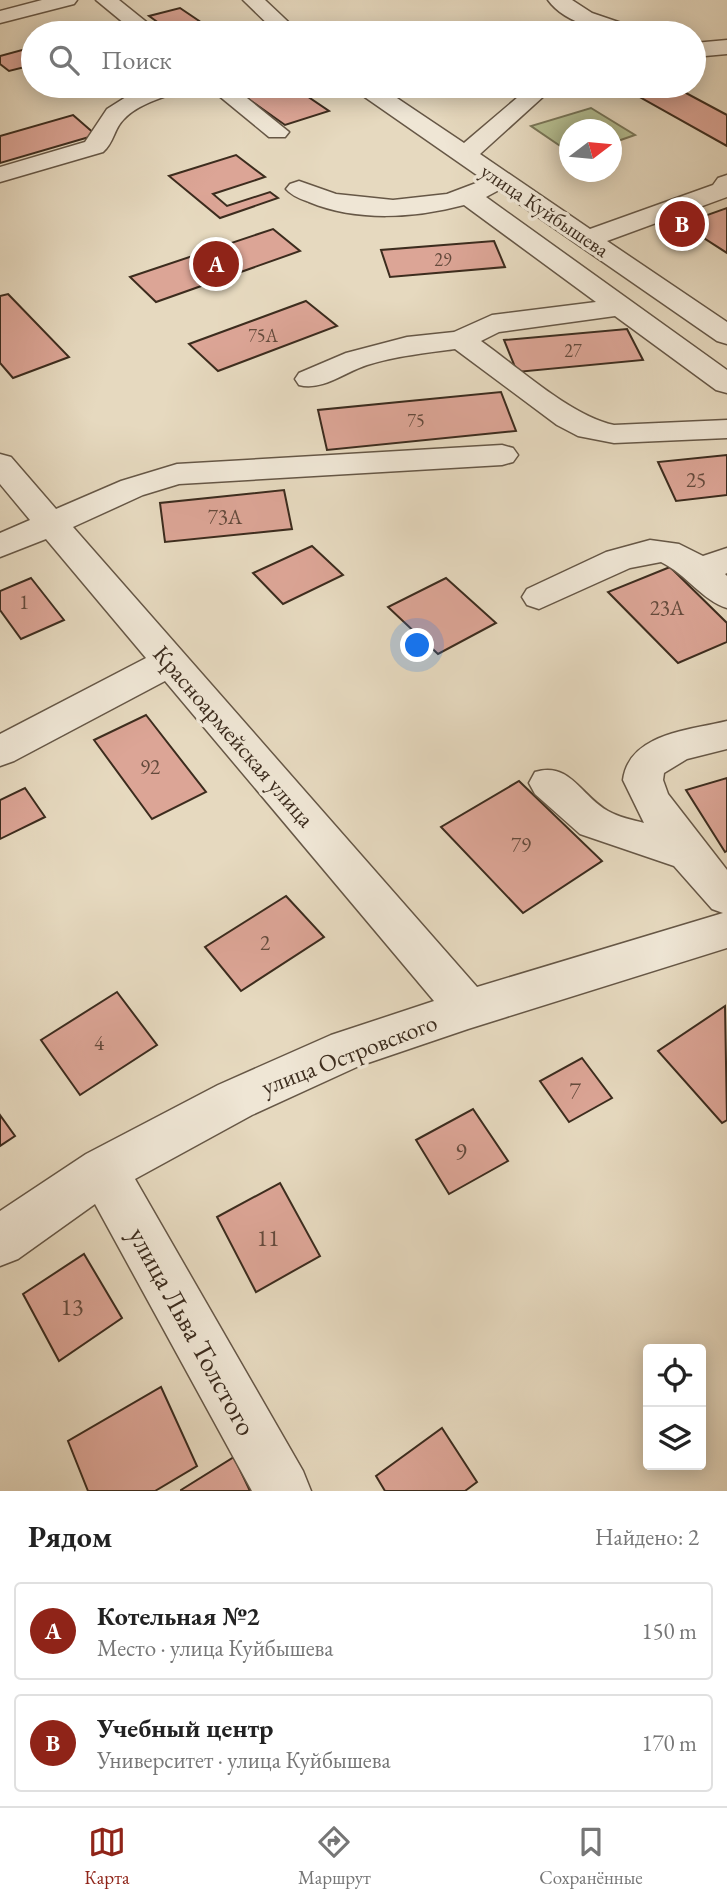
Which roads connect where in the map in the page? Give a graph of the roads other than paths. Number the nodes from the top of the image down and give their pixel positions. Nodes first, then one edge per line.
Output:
1 (67, 0) edge
2 (106, 0) edge
3 (253, 0) edge
4 (558, 0) edge
5 (585, 16) junction
6 (0, 17) edge
7 (133, 21) edge
8 (276, 21) edge
9 (579, 21) edge
10 (598, 21) edge
11 (727, 47) edge
12 (706, 49) edge
13 (146, 98) edge
14 (233, 98) edge
15 (382, 98) edge
16 (530, 98) edge
17 (277, 132) dead end
18 (465, 155) junction
19 (0, 175) edge
20 (500, 180) junction
21 (725, 188) edge
22 (299, 189) dead end
23 (469, 197) junction
24 (587, 239) junction
25 (621, 307) junction
26 (727, 335) edge
27 (461, 340) junction
28 (310, 379) dead end
29 (727, 384) edge
30 (727, 429) edge
31 (502, 455) dead end
32 (0, 464) edge
33 (51, 523) junction
34 (0, 546) edge
35 (714, 565) edge
36 (727, 596) edge
37 (538, 597) dead end
38 (170, 662) junction
39 (727, 735) edge
40 (0, 751) edge
41 (549, 783) dead end
42 (689, 854) junction
43 (727, 897) edge
44 (727, 930) edge
45 (468, 1009) junction
46 (103, 1170) junction
47 (0, 1241) edge
48 (283, 1491) edge

1 - 6 street
2 - 7 street
3 - 8 street
4 - 5 street
5 - 9 street
5 - 10 street
11 - 12 street
13 - 19 street
14 - 17 street
15 - 18 street, улица Куйбышева
16 - 18 street
18 - 20 street, улица Куйбышева
20 - 23 street
20 - 24 street, улица Куйбышева
21 - 24 street
22 - 23 street
23 - 25 street
24 - 26 street, улица Куйбышева
25 - 27 street
25 - 29 street
27 - 28 street
27 - 30 street
31 - 33 street
32 - 33 street, Красноармейская улица
33 - 34 street
33 - 38 street, Красноармейская улица
35 - 36 street
35 - 37 street
38 - 40 street
38 - 45 street, Красноармейская улица
39 - 42 street
41 - 42 street
42 - 43 street
44 - 45 street, улица Островского
45 - 46 street, улица Островского
46 - 47 street, улица Островского
46 - 48 street, улица Льва Толстого

